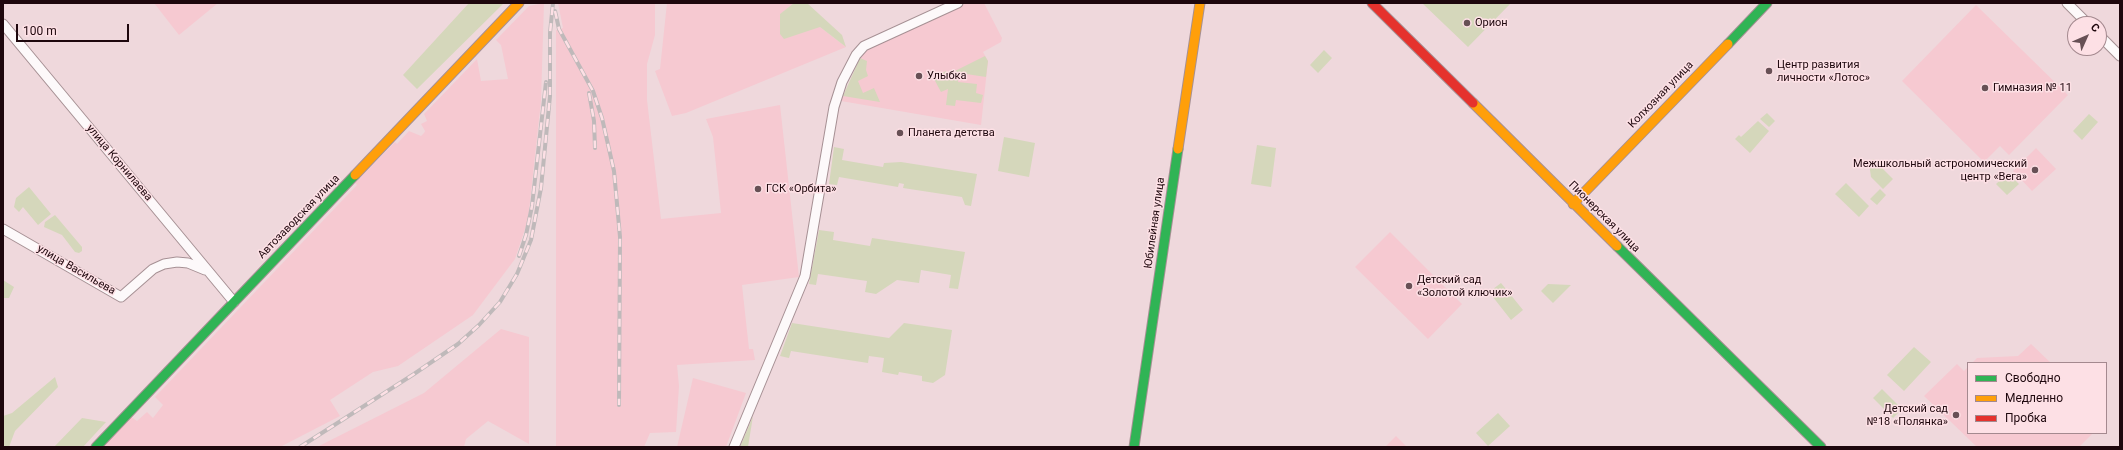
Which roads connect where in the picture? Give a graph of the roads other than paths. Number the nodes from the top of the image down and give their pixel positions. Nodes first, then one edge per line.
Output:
1 (519, 3) edge
2 (958, 3) edge
3 (1200, 3) edge
4 (1372, 3) edge
5 (1767, 3) edge
6 (2067, 3) edge
7 (2080, 16) edge
8 (3, 24) edge
9 (2107, 43) edge
10 (2120, 56) edge
11 (1573, 204) junction
12 (3, 229) edge
13 (210, 273) junction
14 (234, 302) junction
15 (96, 447) edge
16 (734, 447) edge
17 (1134, 447) edge
18 (1821, 447) edge

1 - 14 street, Автозаводская улица
2 - 16 street
3 - 17 street, Юбилейная улица
4 - 11 street, Пионерская улица
5 - 11 street, Колхозная улица
6 - 7 street
8 - 13 street, улица Корнилаева
9 - 10 street
11 - 18 street, Пионерская улица
12 - 13 street, улица Васильева
13 - 14 street, улица Корнилаева
14 - 15 street, Автозаводская улица

